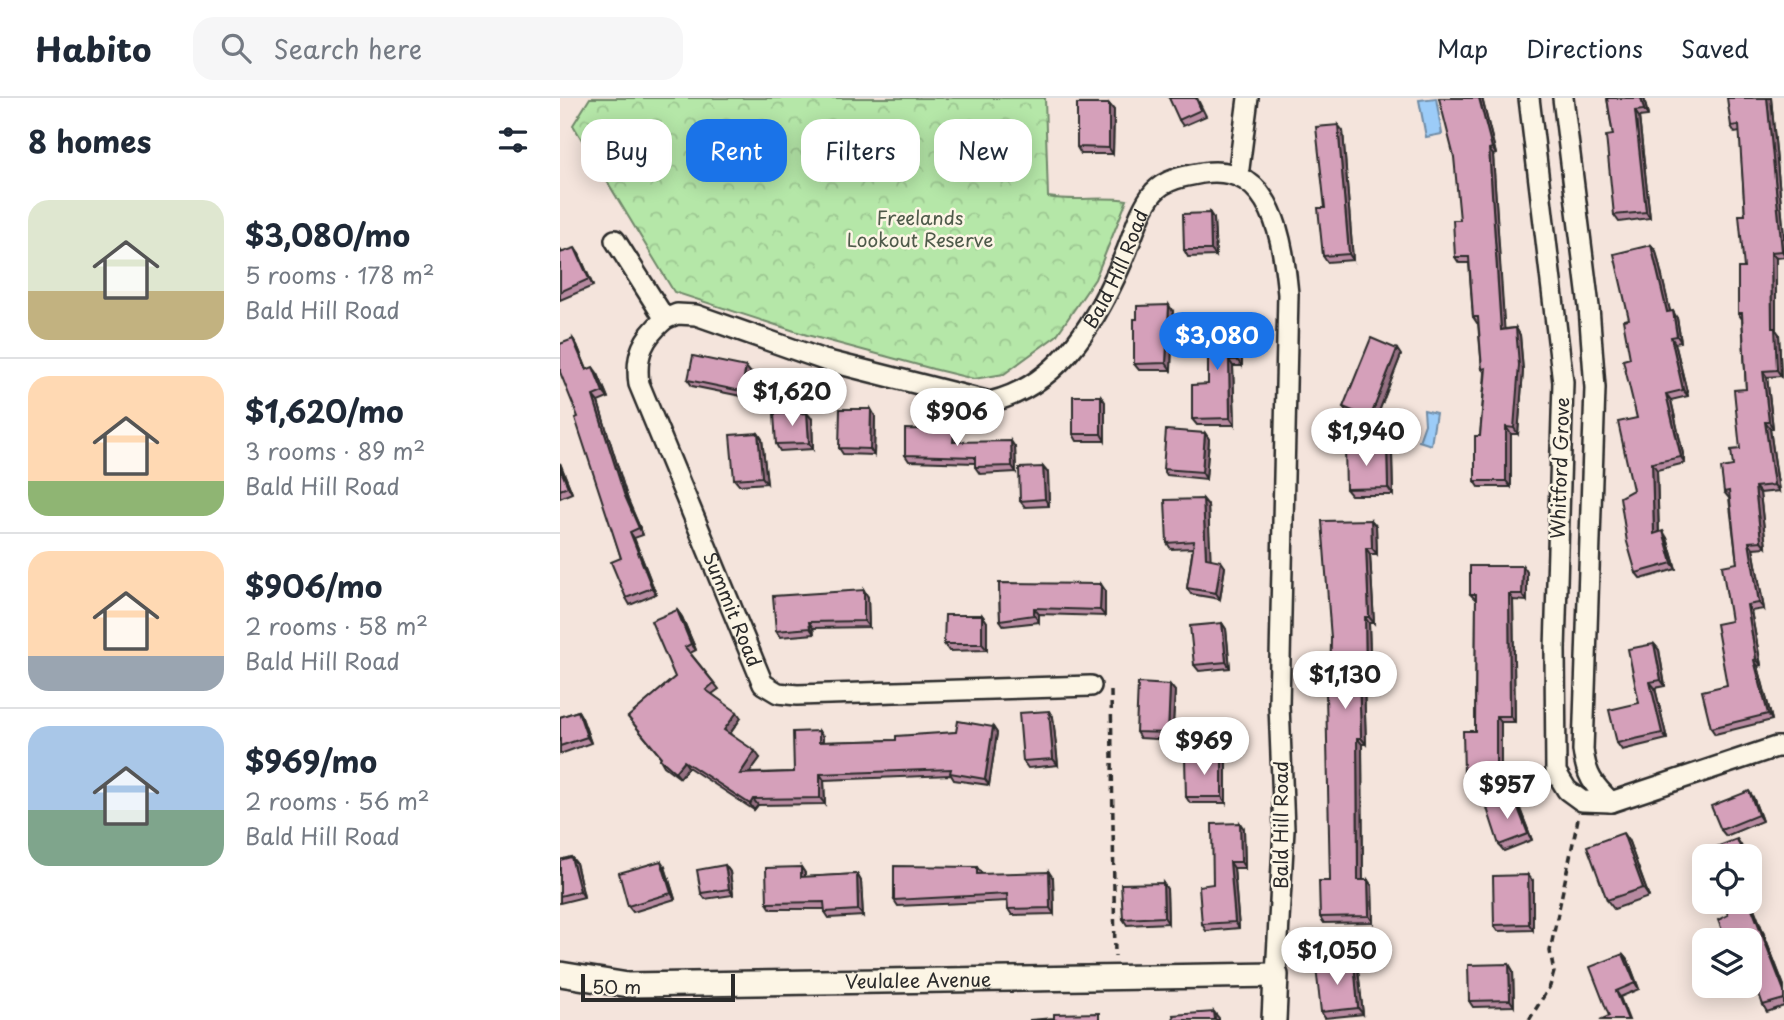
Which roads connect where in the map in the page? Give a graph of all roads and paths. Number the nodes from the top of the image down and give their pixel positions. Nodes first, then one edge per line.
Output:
1 (1248, 98) edge
2 (1529, 98) edge
3 (1563, 98) edge
4 (1238, 176) junction
5 (615, 240) dead end
6 (665, 319) junction
7 (1091, 686) joint
8 (1784, 747) edge
9 (1611, 802) junction
10 (1584, 812) dead end
11 (1117, 961) dead end
12 (560, 974) edge
13 (1276, 975) junction
14 (1274, 1020) edge
15 (1529, 1020) edge

1 - 4 street
2 - 9 street, Whitford Grove
3 - 9 street, Whitford Grove
4 - 6 street, Bald Hill Road
4 - 13 street, Bald Hill Road
5 - 6 street
6 - 7 street, Summit Road
7 - 11 path
8 - 9 street, Whitford Grove
10 - 15 path
12 - 13 street, Veulalee Avenue
13 - 14 street, Bald Hill Road

